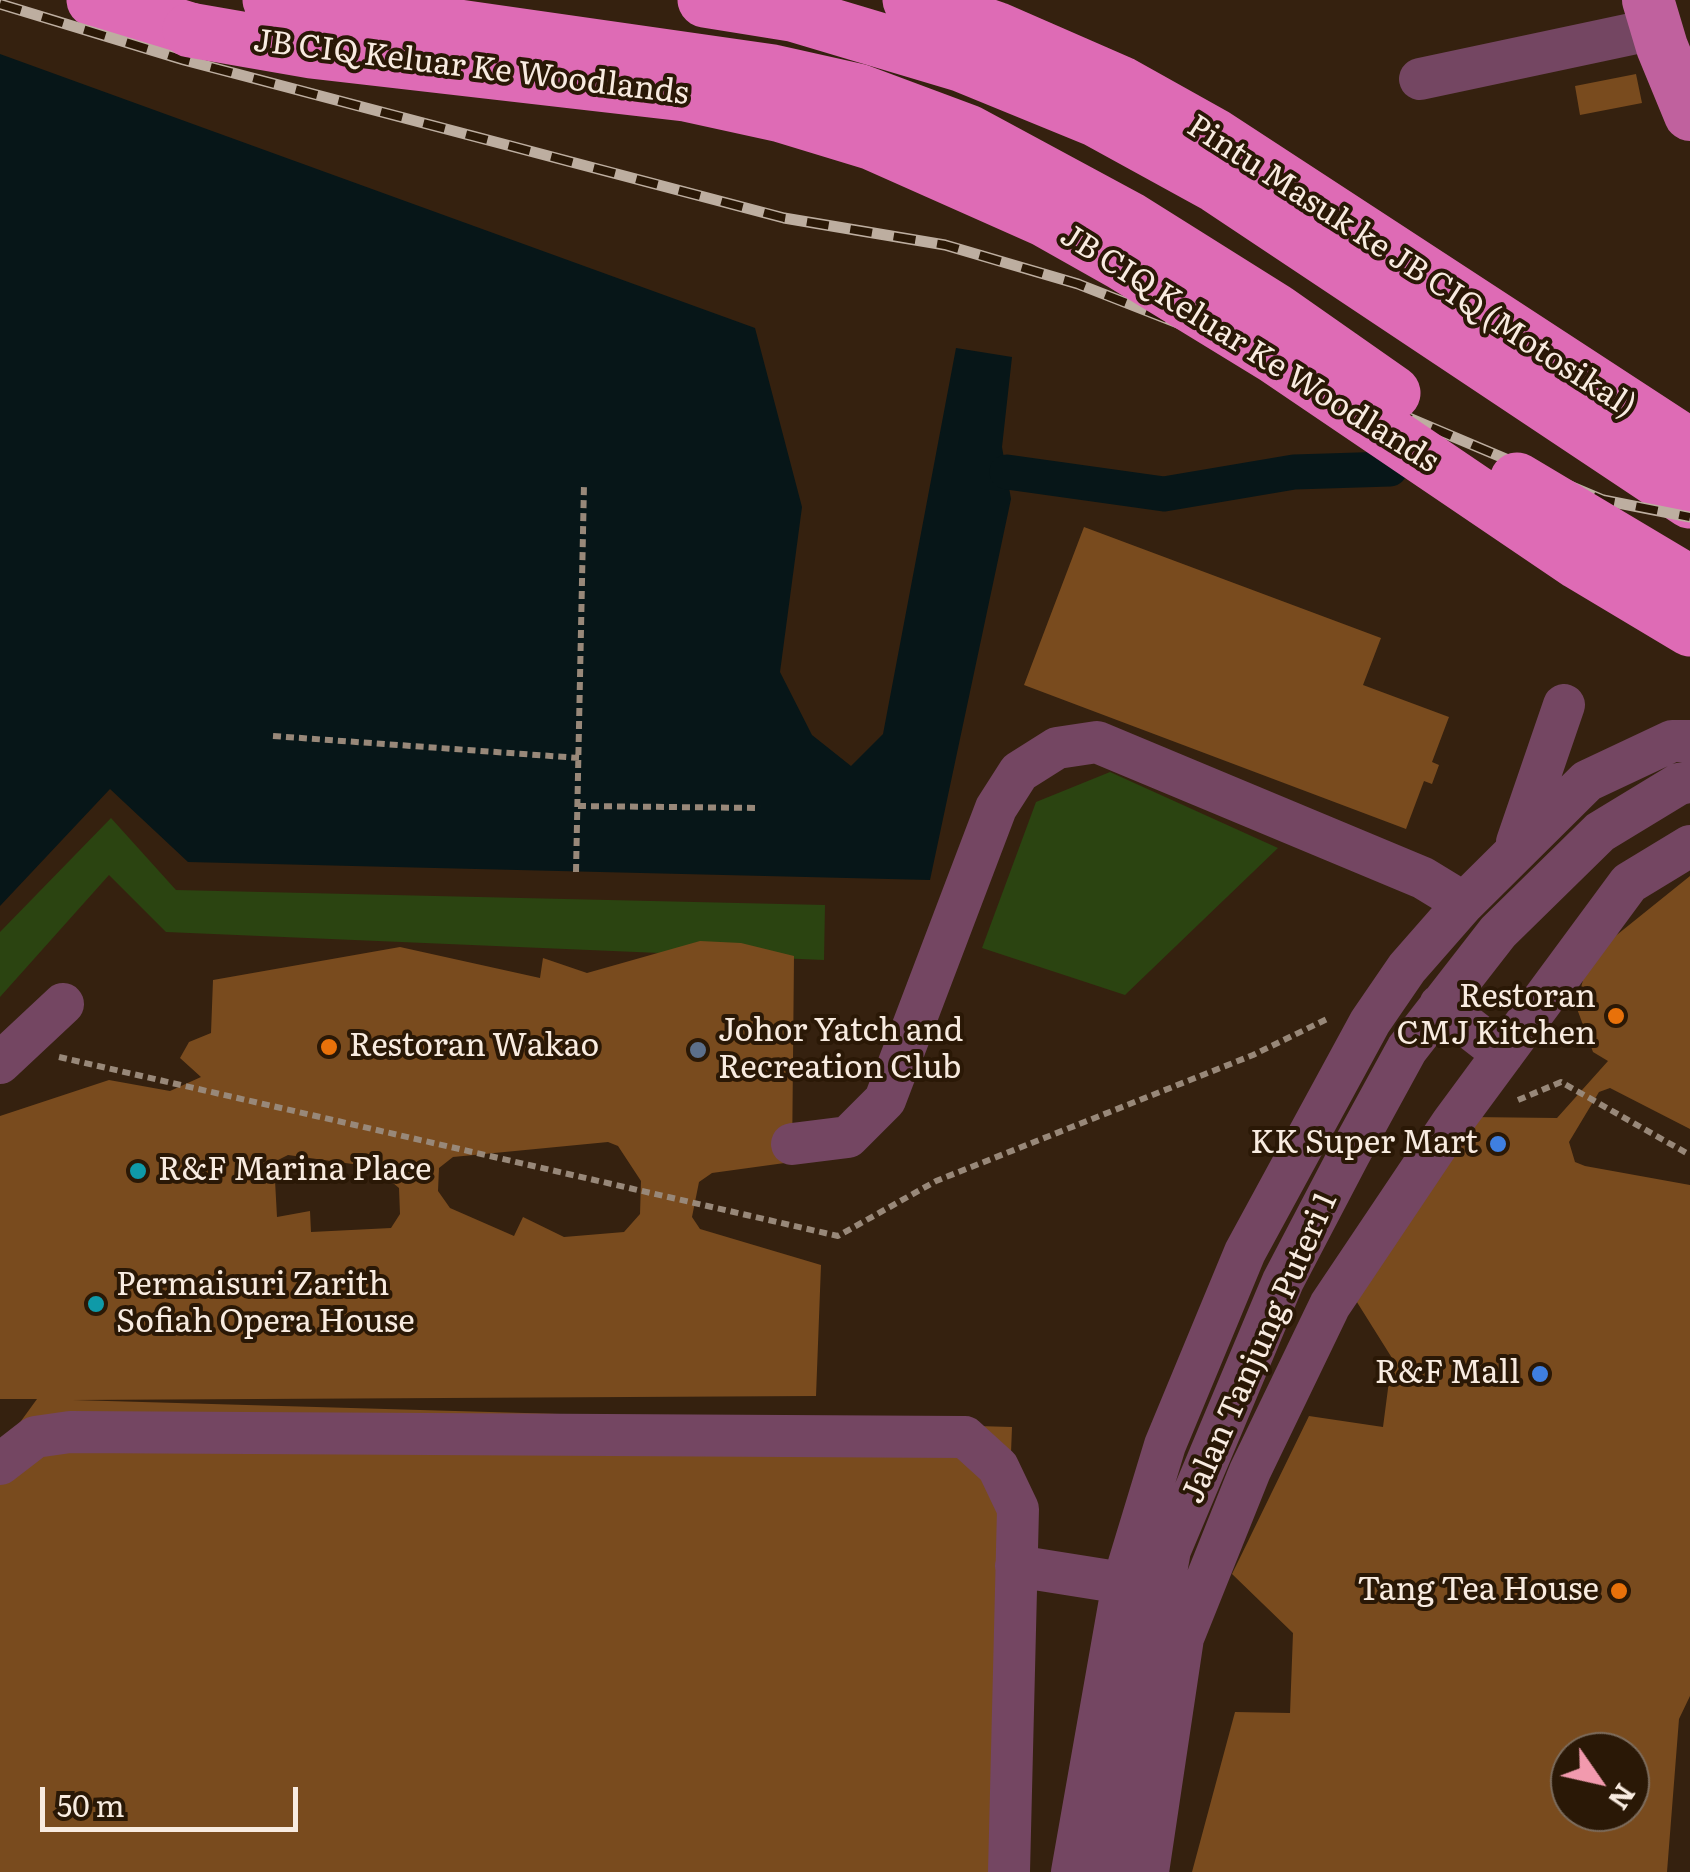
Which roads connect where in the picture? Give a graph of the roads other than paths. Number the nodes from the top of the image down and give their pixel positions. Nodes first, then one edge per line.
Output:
1 (94, 0) edge
2 (270, 0) edge
3 (705, 0) edge
4 (910, 0) edge
5 (1652, 14) edge
6 (1690, 76) edge
7 (1420, 79) dead end
8 (1690, 115) edge
9 (1690, 446) edge
10 (1690, 501) edge
11 (1690, 584) edge
12 (1690, 630) edge
13 (1564, 705) dead end
14 (1690, 741) edge
15 (1690, 782) edge
16 (1690, 846) edge
17 (1514, 850) junction
18 (1464, 903) junction
19 (63, 1004) dead end
20 (1440, 1005) junction
21 (1503, 1054) junction
22 (7, 1056) edge
23 (1307, 1137) junction
24 (792, 1144) dead end
25 (1349, 1154) junction
26 (1208, 1454) junction
27 (0, 1464) edge
28 (1263, 1477) junction
29 (1016, 1566) junction
30 (1123, 1583) junction
31 (1010, 1872) edge
32 (1072, 1872) edge
33 (1112, 1872) edge
34 (1148, 1872) edge

1 - 12 highway, JB CIQ Keluar Ke Woodlands, bridge
2 - 11 highway, bridge
3 - 10 highway
4 - 9 highway, Pintu Masuk ke JB CIQ (Motosikal)
5 - 6 main road
5 - 7 street
5 - 8 main road
13 - 17 street
14 - 17 street, Jalan Tanjung Puteri 1
15 - 20 street, Jalan Tanjung Puteri 1
16 - 21 street
17 - 18 street, Jalan Tanjung Puteri 1
18 - 23 street, Jalan Tanjung Puteri 1
18 - 24 street
19 - 22 street
20 - 21 street
20 - 25 street, Jalan Tanjung Puteri 1
21 - 28 street
23 - 25 street
23 - 30 street, Jalan Tanjung Puteri 1
25 - 26 street, Jalan Tanjung Puteri 1
26 - 28 street
26 - 33 street, Jalan Tanjung Puteri 1
27 - 29 street
28 - 34 street
29 - 30 street
29 - 31 street
30 - 32 street, Jalan Tanjung Puteri 1

